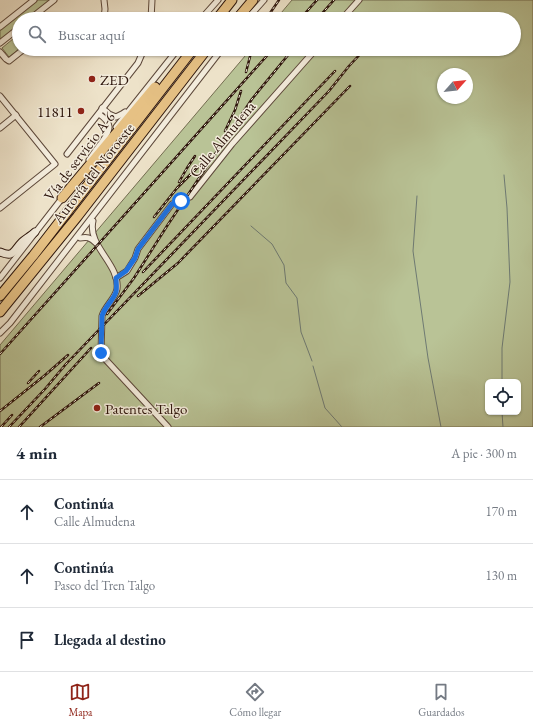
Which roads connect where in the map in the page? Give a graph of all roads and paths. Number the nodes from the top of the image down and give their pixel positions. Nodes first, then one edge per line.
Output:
1 (34, 0) edge
2 (54, 0) edge
3 (104, 0) edge
4 (152, 0) edge
5 (218, 0) edge
6 (226, 0) edge
7 (232, 0) edge
8 (247, 0) edge
9 (253, 0) edge
10 (264, 0) edge
11 (359, 0) edge
12 (19, 12) edge
13 (39, 12) edge
14 (105, 12) edge
15 (151, 12) edge
16 (207, 12) edge
17 (216, 12) edge
18 (223, 12) edge
19 (238, 12) edge
20 (243, 12) edge
21 (253, 12) edge
22 (348, 12) edge
23 (12, 17) edge
24 (0, 27) edge
25 (12, 34) edge
26 (0, 43) edge
27 (0, 52) edge
28 (14, 56) edge
29 (141, 56) edge
30 (172, 56) edge
31 (180, 56) edge
32 (188, 56) edge
33 (201, 56) edge
34 (207, 56) edge
35 (217, 56) edge
36 (310, 56) edge
37 (186, 75) junction
38 (155, 78) junction
39 (0, 96) edge
40 (102, 108) junction
41 (99, 114) junction
42 (16, 115) junction
43 (0, 128) edge
44 (67, 154) dead end
45 (82, 170) junction
46 (112, 190) junction
47 (62, 198) junction
48 (1, 205) edge
49 (93, 221) junction
50 (35, 232) junction
51 (80, 238) junction
52 (56, 243) junction
53 (99, 247) junction
54 (0, 252) edge
55 (0, 278) edge
56 (116, 278) junction
57 (0, 296) edge
58 (0, 312) edge
59 (0, 321) edge
60 (10, 323) junction
61 (0, 333) edge
62 (168, 427) edge

1 - 12 street
2 - 13 street
3 - 14 street
4 - 15 street
5 - 16 street
6 - 17 highway
7 - 18 highway
8 - 19 highway
9 - 20 highway
10 - 21 street
11 - 22 street
23 - 24 street
25 - 26 street
27 - 28 street
29 - 40 street
30 - 38 street, Vía de servicio A-6
31 - 47 highway
32 - 57 highway, Autovía del Noroeste
33 - 37 highway, Autovía del Noroeste
34 - 37 highway
35 - 46 street
36 - 56 street, Calle Almudena
37 - 52 highway, Autovía del Noroeste
38 - 40 street
38 - 45 street, Vía de servicio A-6
39 - 42 street
40 - 41 street
41 - 44 street
41 - 45 street
42 - 43 street
42 - 48 street
45 - 47 street, Vía de servicio A-6
46 - 49 street
46 - 60 street
47 - 50 street, Vía de servicio A-6
49 - 51 street
49 - 53 street
50 - 54 main road
50 - 55 street, Vía de servicio A-6
51 - 53 street
51 - 60 street
52 - 58 highway, Autovía del Noroeste
52 - 59 highway
53 - 56 street
56 - 62 street
60 - 61 street

